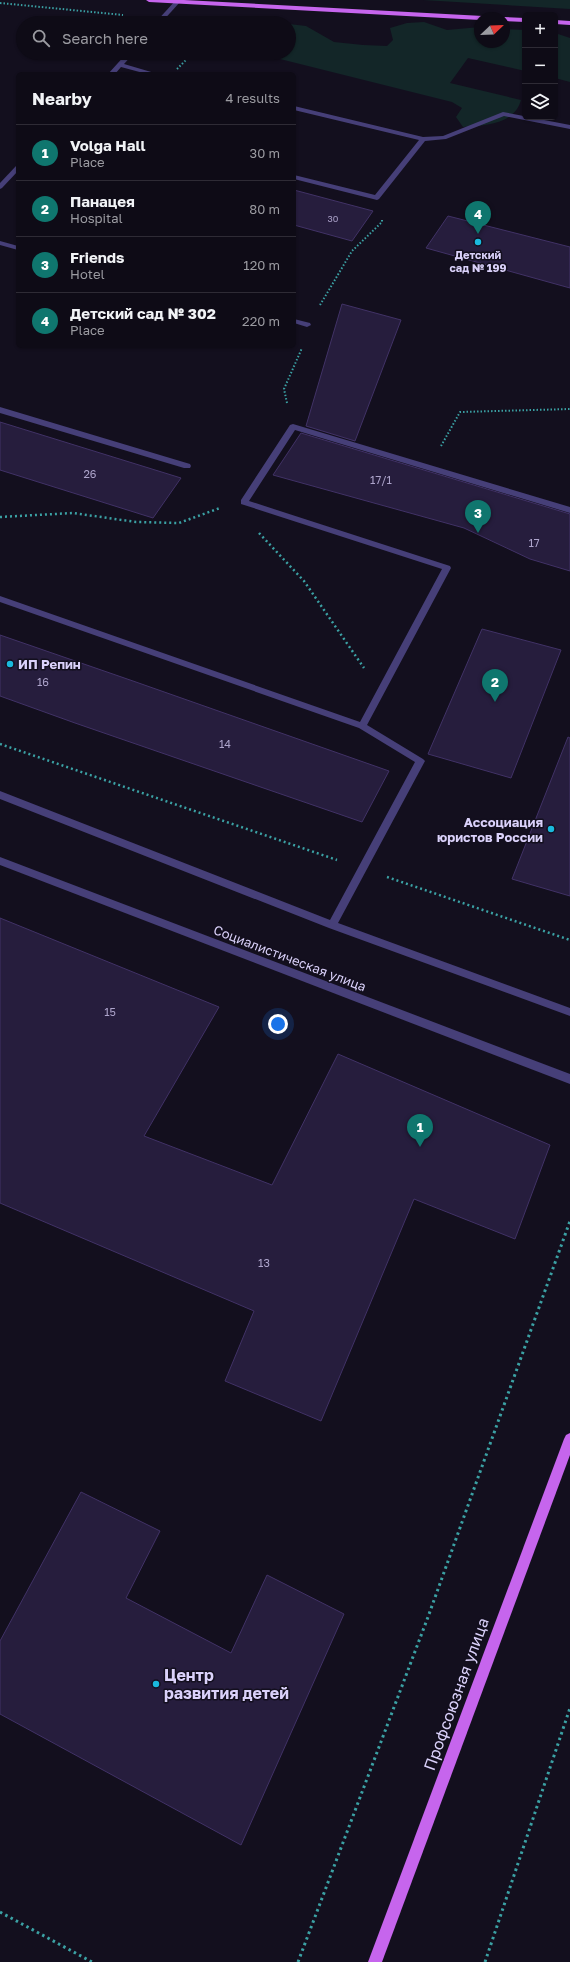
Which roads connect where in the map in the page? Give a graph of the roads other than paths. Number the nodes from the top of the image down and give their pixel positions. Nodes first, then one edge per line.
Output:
1 (149, 0) edge
2 (178, 2) junction
3 (165, 16) edge
4 (474, 18) edge
5 (510, 19) edge
6 (522, 20) edge
7 (558, 22) edge
8 (570, 22) edge
9 (125, 60) edge
10 (120, 65) junction
11 (112, 72) edge
12 (148, 72) edge
13 (296, 108) edge
14 (570, 127) edge
15 (423, 139) junction
16 (16, 170) edge
17 (296, 178) edge
18 (0, 187) edge
19 (0, 243) edge
20 (16, 247) edge
21 (296, 322) edge
22 (307, 325) dead end
23 (0, 410) edge
24 (187, 466) dead end
25 (570, 510) edge
26 (0, 599) edge
27 (362, 726) junction
28 (0, 795) edge
29 (0, 861) edge
30 (332, 925) junction
31 (570, 1012) edge
32 (570, 1079) edge
33 (570, 1439) edge
34 (375, 1962) edge

1 - 2 main road
2 - 3 street
2 - 4 main road
5 - 6 main road
7 - 8 main road
9 - 10 street
10 - 11 street
10 - 12 street
13 - 15 street
14 - 15 street
15 - 17 street
16 - 18 street
19 - 20 street
21 - 22 street
23 - 24 street
25 - 27 street
26 - 27 street
27 - 30 street
28 - 30 street
29 - 32 street, Социалистическая улица
30 - 31 street
33 - 34 main road, Профсоюзная улица

